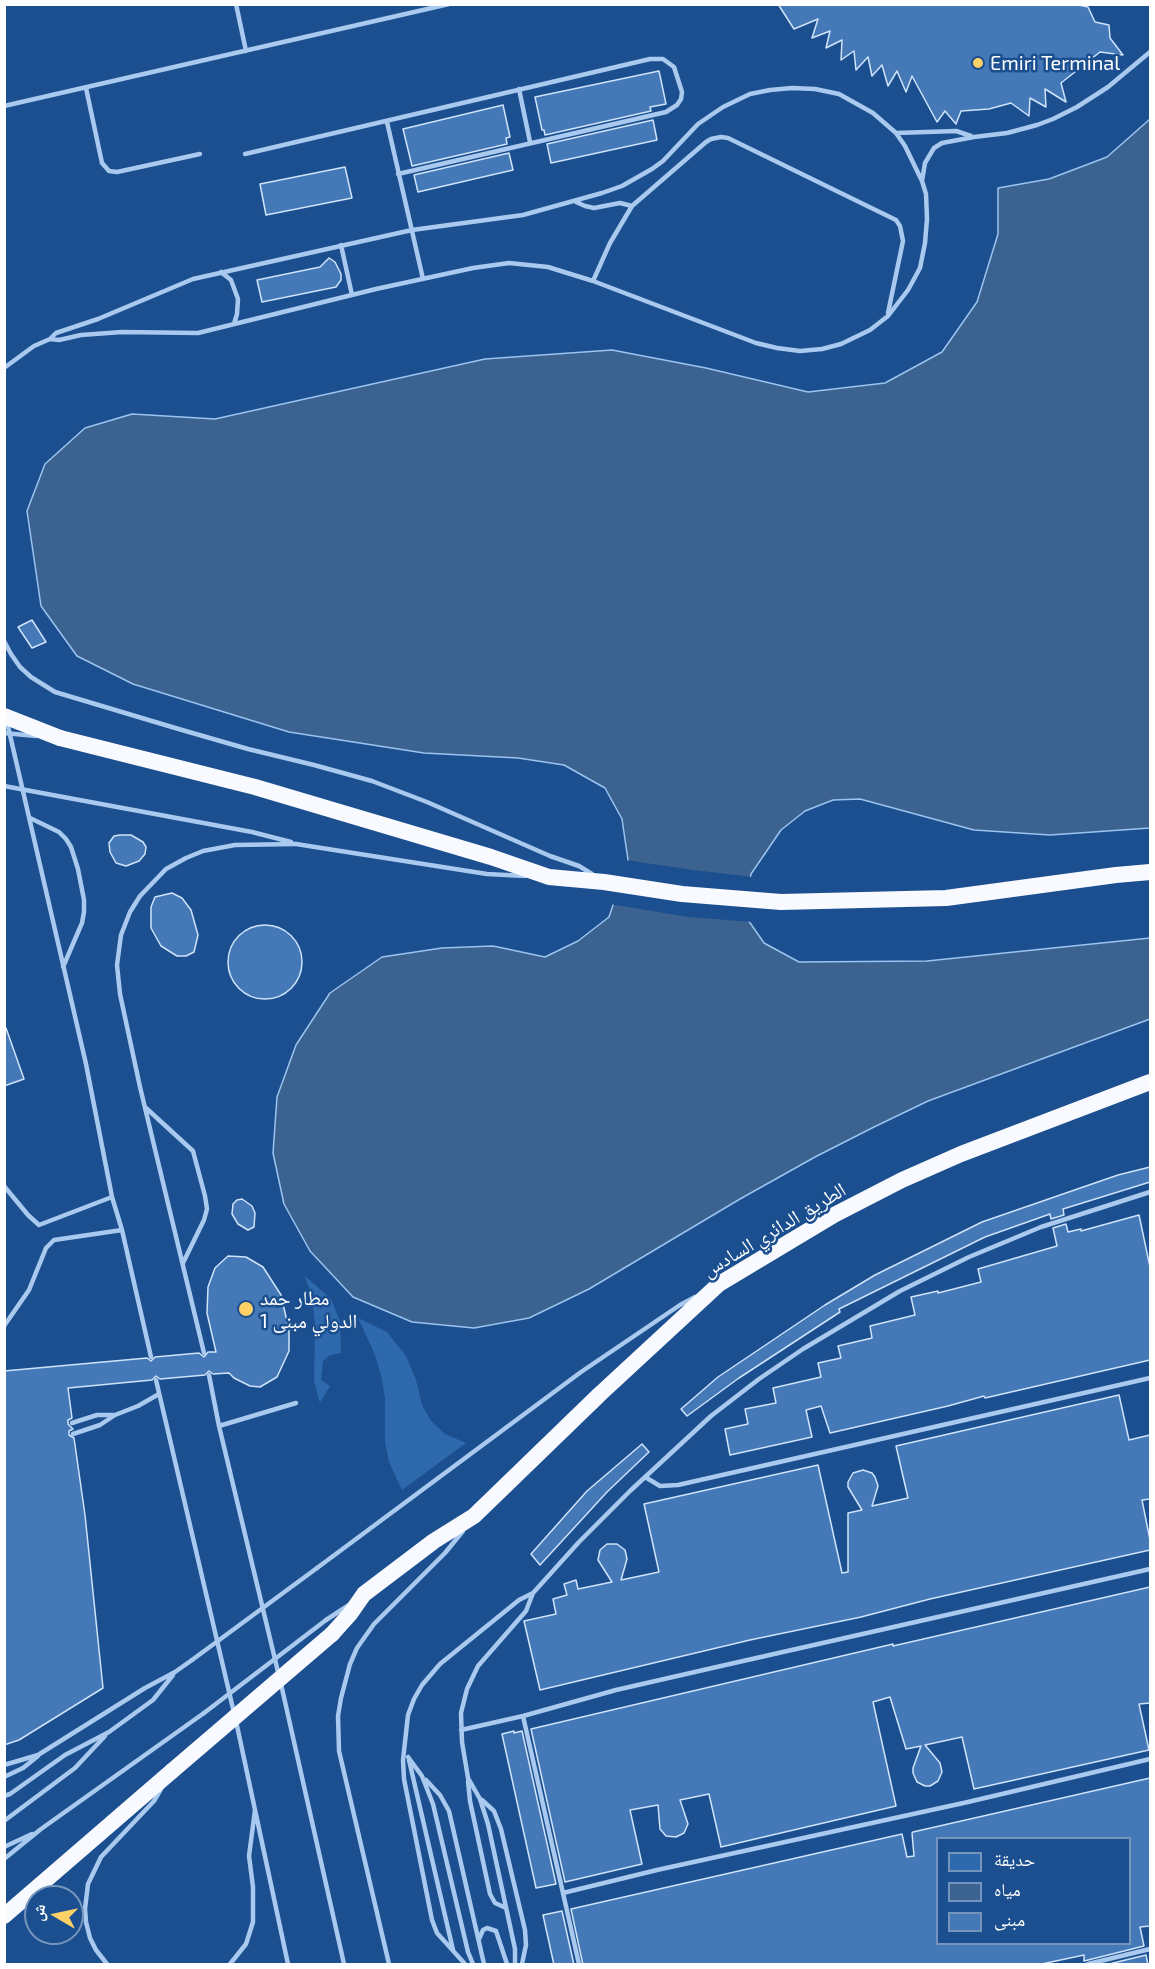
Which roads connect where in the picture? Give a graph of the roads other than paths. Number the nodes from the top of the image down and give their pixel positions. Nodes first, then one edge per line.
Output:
1 (236, 4) edge
2 (449, 4) edge
3 (246, 51) junction
4 (1150, 52) edge
5 (86, 88) junction
6 (519, 89) junction
7 (4, 106) edge
8 (387, 122) junction
9 (896, 133) junction
10 (974, 136) junction
11 (530, 142) junction
12 (200, 154) dead end
13 (246, 154) dead end
14 (398, 174) junction
15 (922, 182) junction
16 (575, 202) junction
17 (632, 206) junction
18 (412, 230) junction
19 (341, 245) junction
20 (221, 272) junction
21 (423, 279) junction
22 (593, 281) junction
23 (352, 295) junction
24 (888, 316) junction
25 (234, 324) junction
26 (50, 339) junction
27 (4, 368) edge
28 (4, 641) edge
29 (4, 710) edge
30 (4, 716) edge
31 (4, 733) edge
32 (60, 738) junction
33 (4, 786) edge
34 (30, 818) junction
35 (296, 844) junction
36 (1150, 866) edge
37 (1150, 872) edge
38 (1116, 874) junction
39 (549, 877) junction
40 (612, 883) junction
41 (63, 967) junction
42 (1150, 1082) edge
43 (146, 1108) junction
44 (4, 1186) edge
45 (1150, 1192) edge
46 (112, 1197) junction
47 (122, 1230) junction
48 (183, 1264) junction
49 (719, 1284) junction
50 (4, 1326) edge
51 (204, 1353) dead end
52 (151, 1357) dead end
53 (209, 1375) dead end
54 (1150, 1378) edge
55 (156, 1380) dead end
56 (159, 1394) junction
57 (296, 1404) dead end
58 (115, 1415) junction
59 (72, 1423) dead end
60 (219, 1426) junction
61 (73, 1434) dead end
62 (645, 1477) junction
63 (474, 1516) junction
64 (1150, 1569) edge
65 (533, 1593) junction
66 (329, 1627) junction
67 (175, 1672) junction
68 (523, 1716) junction
69 (460, 1730) junction
70 (109, 1732) junction
71 (404, 1749) junction
72 (39, 1755) junction
73 (408, 1757) junction
74 (1150, 1759) edge
75 (4, 1764) edge
76 (172, 1771) junction
77 (422, 1776) junction
78 (4, 1777) edge
79 (468, 1778) junction
80 (6, 1797) edge
81 (480, 1799) junction
82 (255, 1807) junction
83 (4, 1821) edge
84 (41, 1829) junction
85 (4, 1847) edge
86 (4, 1859) edge
87 (563, 1893) junction
88 (506, 1908) junction
89 (4, 1916) edge
90 (479, 1939) junction
91 (1150, 1949) edge
92 (454, 1953) junction
93 (232, 1963) edge
94 (289, 1963) edge
95 (107, 1965) edge
96 (344, 1965) edge
97 (389, 1965) edge
98 (465, 1965) edge
99 (473, 1965) edge
100 (484, 1965) edge
101 (507, 1965) edge
102 (515, 1965) edge
103 (522, 1965) edge
104 (579, 1965) edge
105 (1088, 1965) edge

1 - 3 lane
2 - 3 lane
3 - 5 lane
4 - 10 lane
5 - 7 lane
5 - 12 lane
6 - 8 lane
6 - 11 lane
6 - 11 lane
8 - 13 lane
8 - 14 lane
9 - 10 lane
9 - 15 lane
9 - 16 lane
10 - 15 lane
11 - 14 lane
14 - 18 lane
15 - 24 lane
16 - 17 lane
16 - 18 lane
17 - 22 lane
17 - 24 lane
18 - 19 lane
18 - 21 lane
19 - 20 lane
19 - 23 lane
20 - 25 lane
20 - 26 lane
21 - 22 lane
21 - 23 lane
22 - 24 lane
23 - 25 lane
25 - 26 lane
26 - 27 lane
28 - 40 lane
29 - 34 lane
30 - 32 highway, bridge
31 - 32 lane, bridge
32 - 39 highway
33 - 35 lane, bridge
34 - 41 lane
34 - 41 lane
35 - 39 lane
35 - 43 lane, bridge
36 - 38 highway
37 - 38 highway
38 - 40 highway
39 - 40 highway
41 - 46 lane
42 - 49 highway, الطريق الدائري السادس
43 - 48 lane
43 - 48 lane
44 - 46 lane
45 - 62 lane
46 - 47 lane
47 - 50 lane
47 - 52 lane
48 - 51 lane
49 - 63 highway, الطريق الدائري السادس
49 - 67 lane, bridge
53 - 60 lane
54 - 62 lane
55 - 56 lane
56 - 58 lane
56 - 82 lane
57 - 60 lane
58 - 59 lane
58 - 61 lane
60 - 96 lane
62 - 65 lane
63 - 66 highway, الطريق الدائري السادس
63 - 97 lane
64 - 68 lane
65 - 69 lane
65 - 71 lane
66 - 76 highway, الطريق الدائري السادس, bridge
66 - 84 lane, bridge
67 - 70 lane
67 - 72 lane
68 - 69 lane
68 - 87 lane
69 - 79 lane
70 - 80 lane
70 - 83 lane
71 - 73 lane
71 - 92 lane
72 - 75 lane
72 - 78 lane
73 - 77 lane
73 - 92 lane
74 - 87 lane
76 - 89 highway, الطريق الدائري السادس
76 - 95 lane
77 - 90 lane
77 - 99 lane
79 - 81 lane
79 - 88 lane
81 - 88 lane
81 - 103 lane
82 - 93 lane
82 - 94 lane
84 - 85 lane
84 - 86 lane
87 - 104 lane
88 - 102 lane
90 - 100 lane
90 - 101 lane
91 - 105 lane
92 - 98 lane

